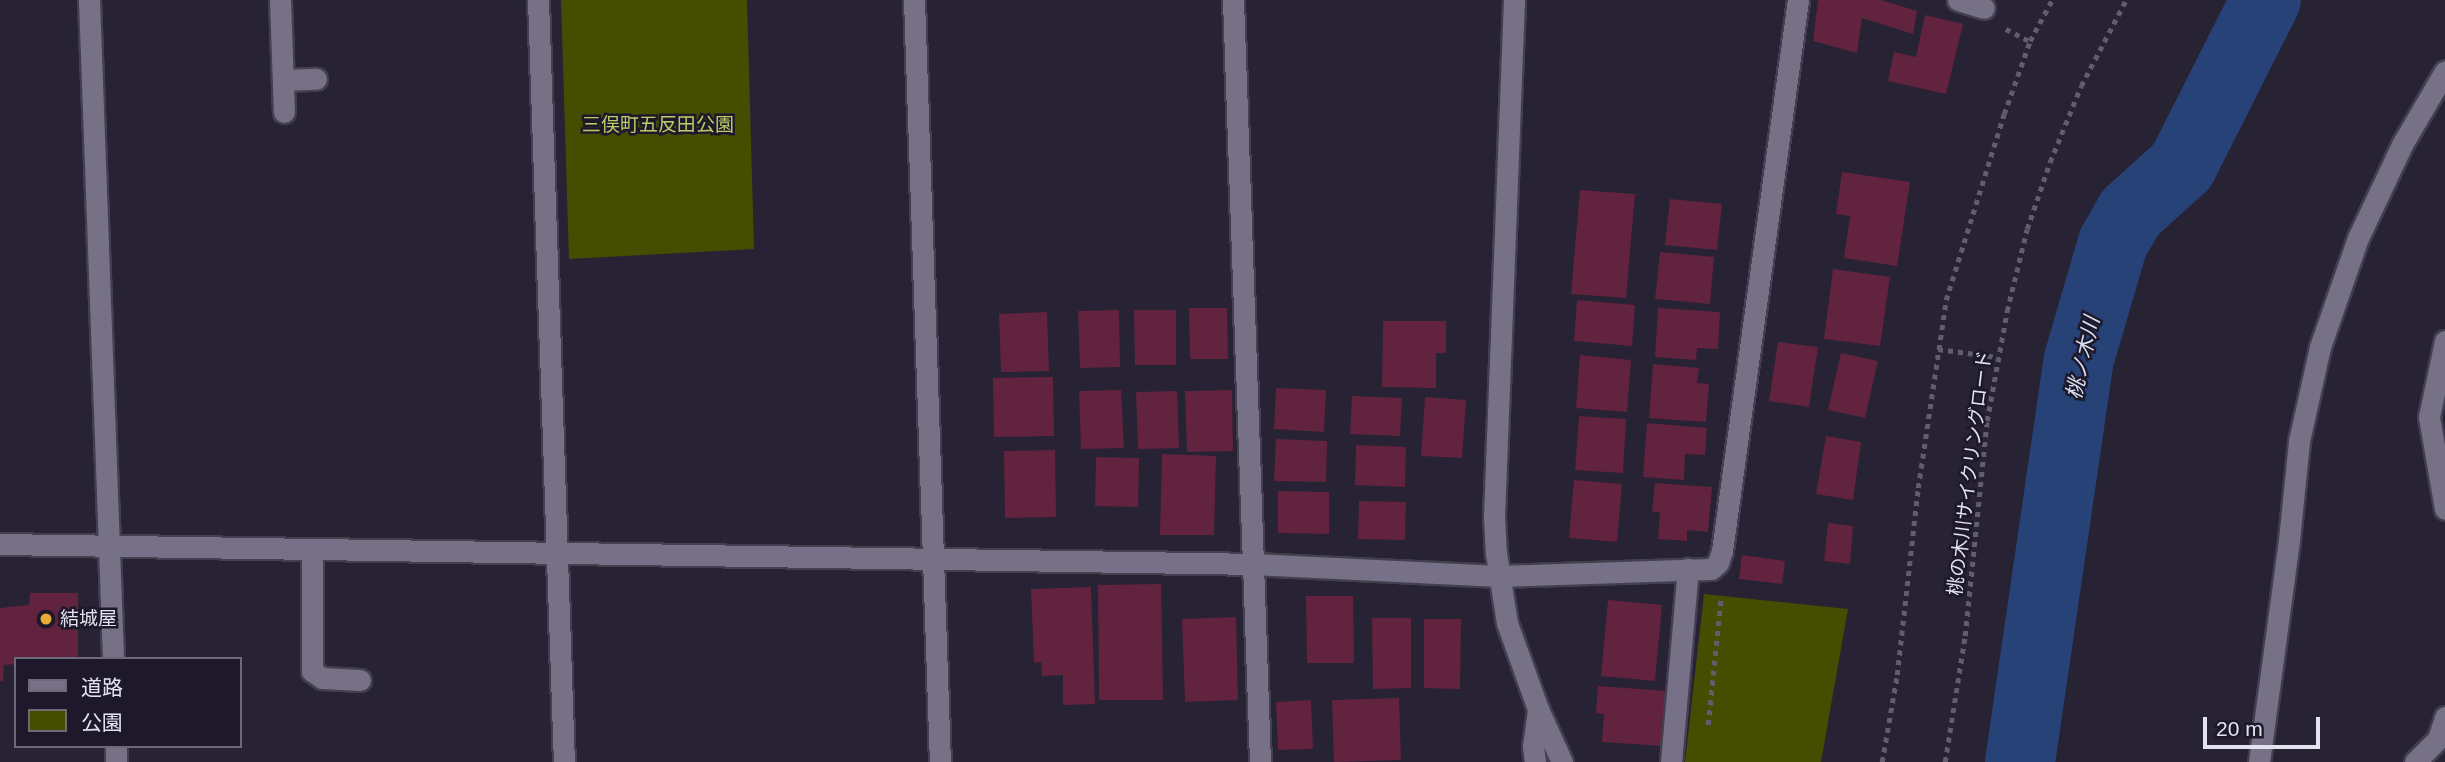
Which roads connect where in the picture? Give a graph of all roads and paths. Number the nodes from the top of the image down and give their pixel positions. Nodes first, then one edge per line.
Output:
1 (89, 0) edge
2 (280, 0) edge
3 (538, 0) edge
4 (914, 0) edge
5 (1233, 0) edge
6 (1514, 0) edge
7 (1798, 0) edge
8 (1958, 0) edge
9 (2052, 0) edge
10 (2126, 0) edge
11 (1984, 8) dead end
12 (1998, 25) dead end
13 (2030, 41) junction
14 (2445, 71) edge
15 (316, 79) dead end
16 (283, 80) junction
17 (284, 112) dead end
18 (2445, 341) edge
19 (1938, 349) junction
20 (1997, 357) junction
21 (2445, 509) edge
22 (0, 544) edge
23 (109, 545) junction
24 (312, 549) junction
25 (557, 553) junction
26 (933, 559) junction
27 (1253, 564) junction
28 (1688, 569) junction
29 (1711, 569) junction
30 (1499, 576) junction
31 (113, 657) edge
32 (360, 680) dead end
33 (1538, 709) junction
34 (2445, 717) edge
35 (1708, 730) dead end
36 (564, 762) edge
37 (940, 762) edge
38 (1259, 762) edge
39 (1535, 762) edge
40 (1562, 762) edge
41 (1671, 762) edge
42 (1882, 762) edge
43 (1945, 762) edge
44 (2259, 762) edge
45 (2415, 762) edge

1 - 23 street
2 - 16 street
3 - 25 street
4 - 26 street
5 - 27 street
6 - 30 street
7 - 29 street
8 - 11 street
9 - 13 path
10 - 20 path, 桃の木川サイクリングロード
12 - 13 path
13 - 19 path
14 - 44 street
15 - 16 street
16 - 17 street
18 - 21 street
19 - 20 path
19 - 42 path
20 - 43 path, 桃の木川サイクリングロード
22 - 23 street
23 - 24 street
23 - 31 street
24 - 25 street
24 - 32 street
25 - 26 street
25 - 36 street
26 - 27 street
26 - 37 street
27 - 30 street
27 - 38 street
28 - 29 street
28 - 30 street
28 - 41 street
29 - 35 path
30 - 33 street
33 - 39 street
33 - 40 street
34 - 45 street

